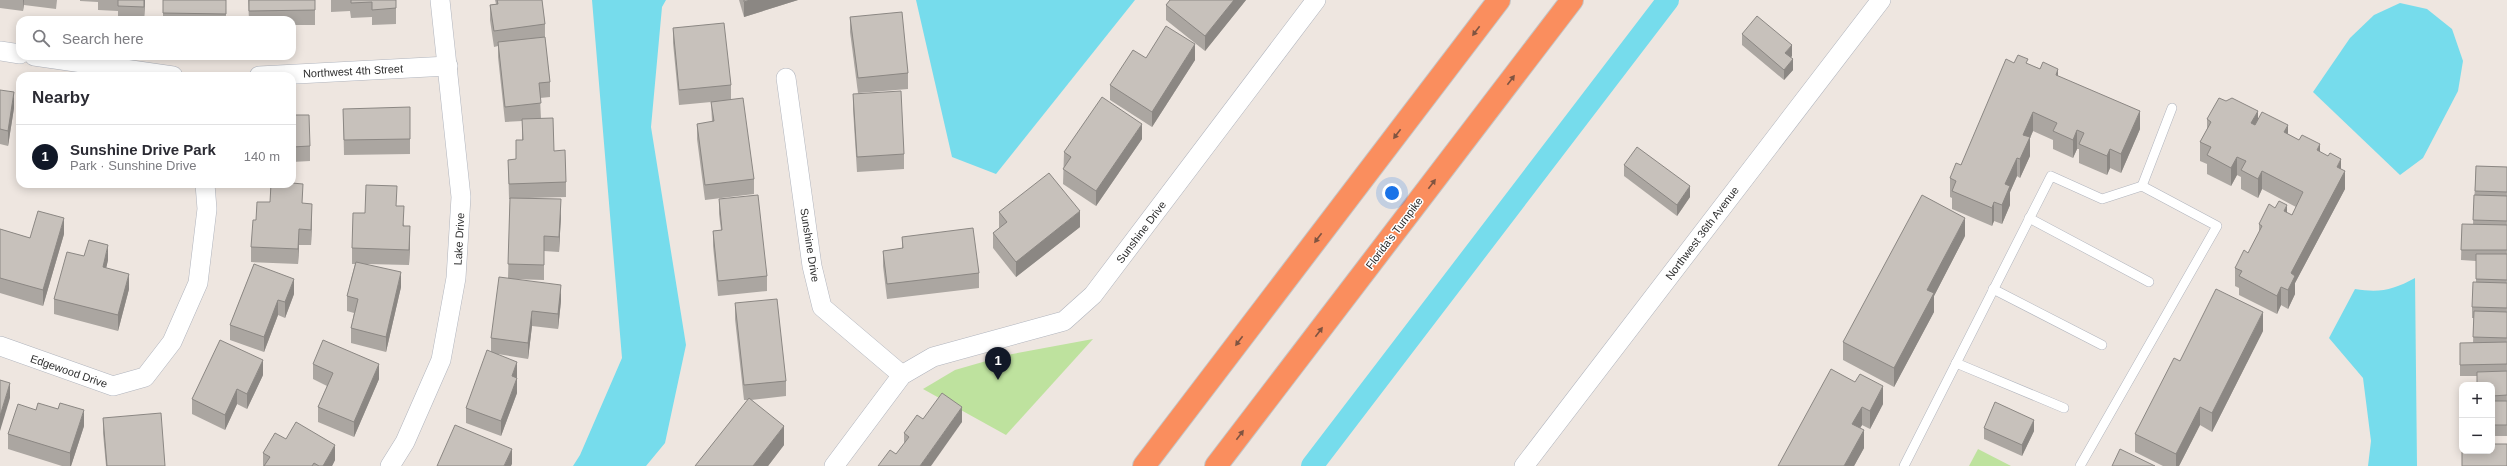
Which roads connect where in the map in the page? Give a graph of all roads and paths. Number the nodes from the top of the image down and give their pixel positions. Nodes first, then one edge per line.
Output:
1 (440, 0) edge
2 (1316, 0) edge
3 (1500, 0) edge
4 (1572, 0) edge
5 (1881, 0) edge
6 (0, 51) edge
7 (16, 53) edge
8 (62, 60) edge
9 (448, 66) junction
10 (145, 72) edge
11 (296, 74) edge
12 (786, 78) dead end
13 (2172, 108) dead end
14 (2142, 186) junction
15 (205, 188) edge
16 (2029, 218) junction
17 (2149, 282) dead end
18 (1994, 289) junction
19 (2102, 345) dead end
20 (0, 346) edge
21 (1956, 363) junction
22 (902, 375) junction
23 (2064, 408) dead end
24 (390, 466) edge
25 (834, 466) edge
26 (1144, 466) edge
27 (1216, 466) edge
28 (1524, 466) edge
29 (1904, 466) edge
30 (2080, 466) edge

1 - 9 street, Lake Drive
2 - 22 street, Sunshine Drive
3 -> 26 highway
27 -> 4 highway, Florida's Turnpike
5 - 28 street, Northwest 36th Avenue
6 - 7 street
8 - 10 street
9 - 11 street, Northwest 4th Street
9 - 24 street, Lake Drive
12 - 22 street, Sunshine Drive
13 - 14 lane
14 - 16 lane
14 - 30 lane
15 - 20 street, Edgewood Drive
16 - 17 lane
16 - 18 lane
18 - 19 lane
18 - 21 lane
21 - 23 lane
21 - 29 lane
22 - 25 street, Sunshine Drive

